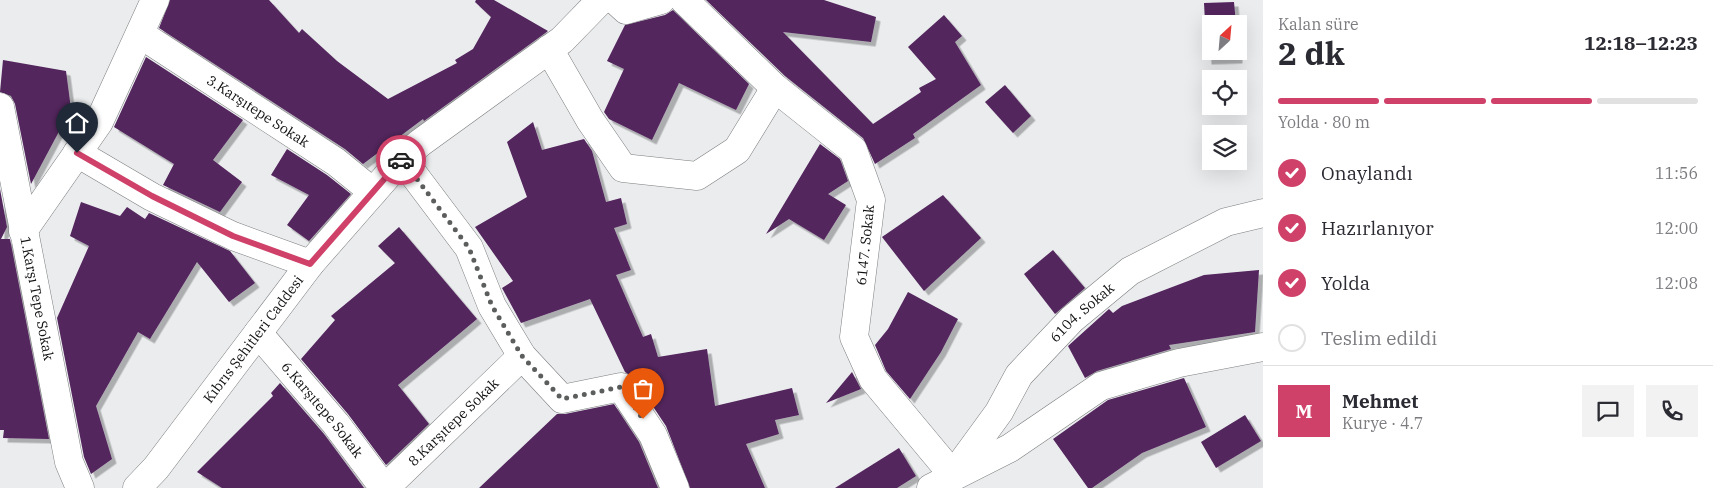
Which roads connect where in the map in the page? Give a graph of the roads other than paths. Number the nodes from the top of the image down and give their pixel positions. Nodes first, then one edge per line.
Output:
1 (155, 0) edge
2 (601, 0) edge
3 (615, 0) edge
4 (661, 0) edge
5 (684, 0) edge
6 (140, 34) junction
7 (549, 50) junction
8 (775, 88) junction
9 (0, 107) edge
10 (77, 153) junction
11 (402, 159) junction
12 (373, 192) junction
13 (1263, 213) edge
14 (23, 231) junction
15 (310, 264) junction
16 (258, 334) junction
17 (1263, 347) edge
18 (522, 356) junction
19 (942, 482) edge
20 (80, 488) edge
21 (137, 488) edge
22 (385, 488) edge
23 (675, 488) edge

1 - 6 street
2 - 7 street, Kıbrıs Şehitleri Caddesi
3 - 4 street
5 - 8 street, 6147. Sokak
6 - 10 street
6 - 12 street, 3.Karşıtepe Sokak
7 - 8 street
7 - 11 street, Kıbrıs Şehitleri Caddesi
8 - 19 street, 6147. Sokak
9 - 14 street, 1.Karşı Tepe Sokak
10 - 14 street
10 - 15 street
11 - 12 street, Kıbrıs Şehitleri Caddesi
11 - 18 street
12 - 15 street, Kıbrıs Şehitleri Caddesi
13 - 19 street, 6104. Sokak
14 - 20 street, 1.Karşı Tepe Sokak
15 - 16 street, Kıbrıs Şehitleri Caddesi
16 - 21 street, Kıbrıs Şehitleri Caddesi
16 - 22 street, 6.Karşıtepe Sokak
17 - 19 street
18 - 22 street, 8.Karşıtepe Sokak
18 - 23 street

